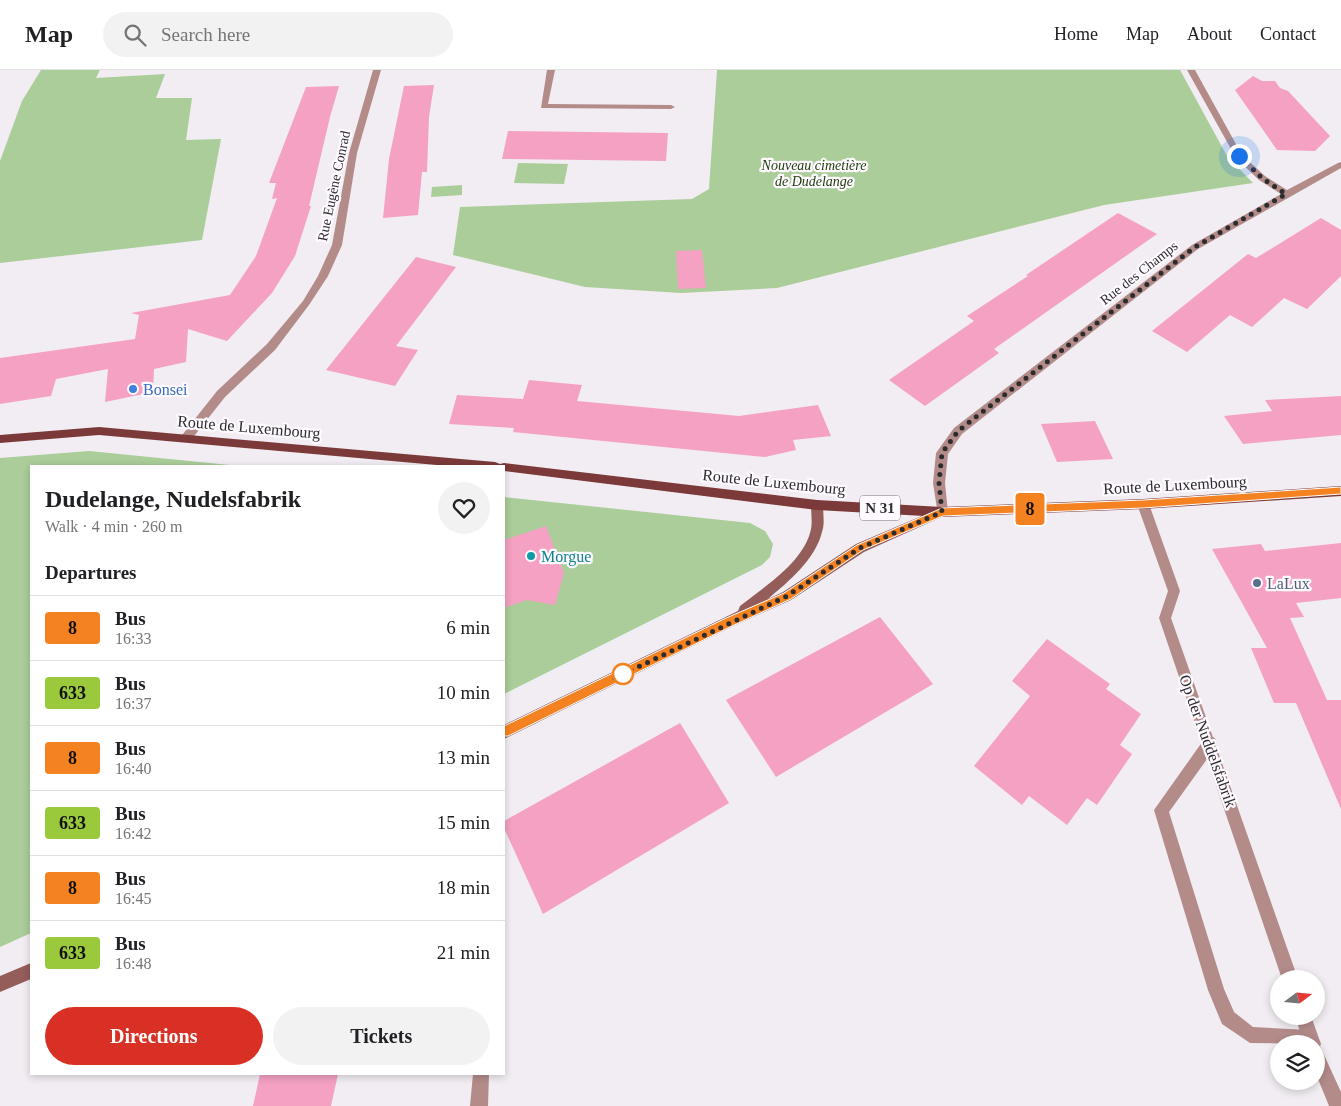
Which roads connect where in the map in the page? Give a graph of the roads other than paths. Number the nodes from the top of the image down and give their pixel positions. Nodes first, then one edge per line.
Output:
1 (377, 70) edge
2 (551, 70) edge
3 (1191, 70) edge
4 (670, 107) dead end
5 (1341, 165) edge
6 (1286, 194) junction
7 (187, 437) junction
8 (0, 439) edge
9 (484, 465) edge
10 (505, 467) edge
11 (1341, 491) edge
12 (1143, 504) junction
13 (817, 505) junction
14 (942, 512) junction
15 (728, 622) junction
16 (505, 732) edge
17 (1210, 743) junction
18 (1287, 970) edge
19 (30, 971) edge
20 (0, 984) edge
21 (1270, 1039) edge
22 (1325, 1074) edge
23 (481, 1075) edge
24 (479, 1106) edge
25 (1338, 1106) edge

1 - 7 street, Rue Eugène Conrad
2 - 4 street
3 - 6 street
5 - 6 street, Rue des Champs
6 - 14 street, Rue des Champs
7 - 8 main road, Route de Luxembourg
7 - 9 main road, Route de Luxembourg
10 - 13 main road, Route de Luxembourg
11 - 12 main road, Route de Luxembourg / N 31
12 - 14 main road, Route de Luxembourg / N 31
12 - 17 street, Op der Nuddelsfabrik
13 - 14 main road, Route de Luxembourg / N 31
13 - 15 main road
14 - 15 main road
15 - 16 main road
17 - 18 street, Op der Nuddelsfabrik
17 - 21 street
19 - 20 main road
22 - 25 street
23 - 24 street

